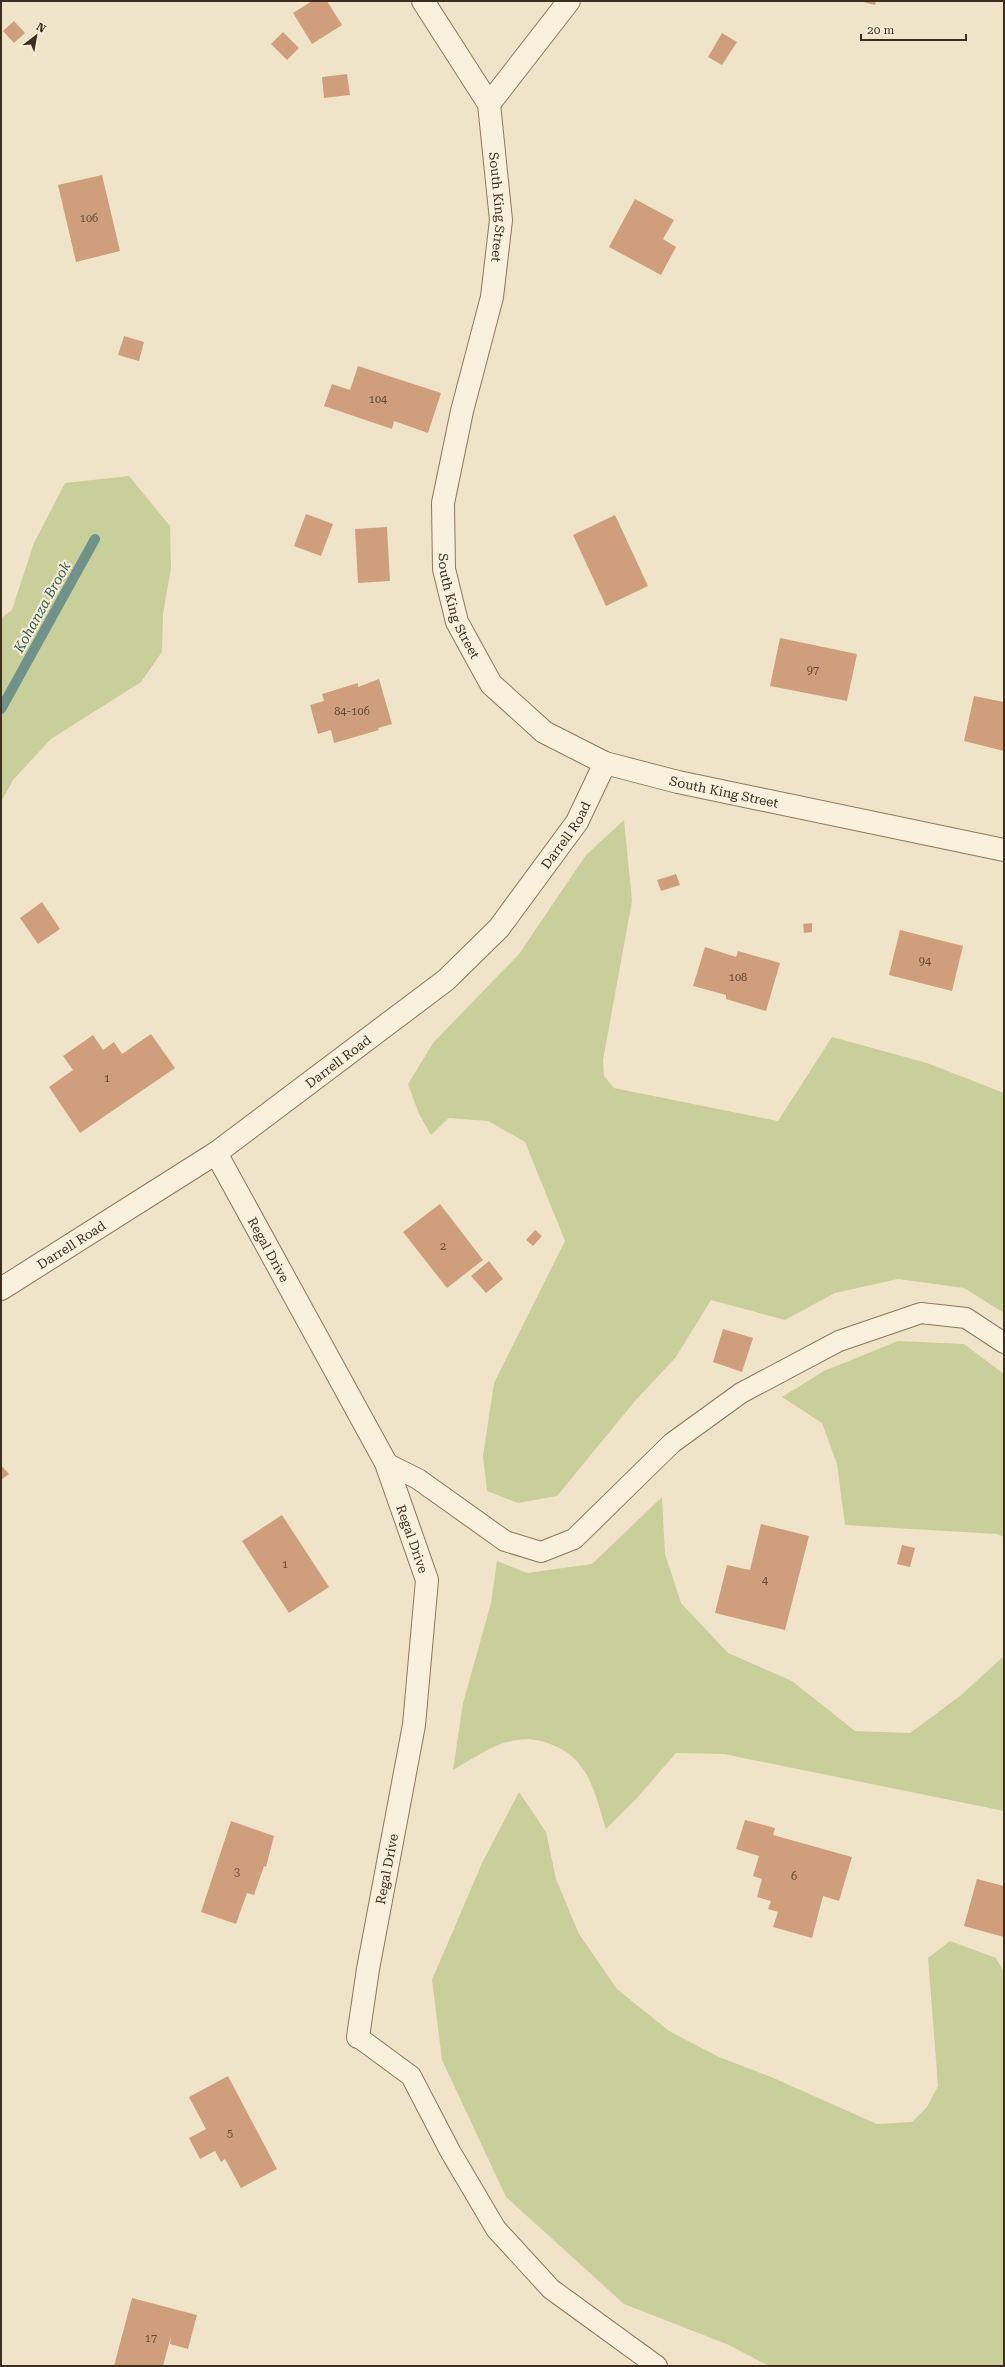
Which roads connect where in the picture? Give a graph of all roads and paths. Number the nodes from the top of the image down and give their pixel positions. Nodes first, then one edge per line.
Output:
1 (423, 1) edge
2 (570, 1) edge
3 (490, 104) junction
4 (605, 763) junction
5 (1004, 850) edge
6 (216, 1153) junction
7 (1, 1289) edge
8 (1004, 1342) edge
9 (386, 1463) junction
10 (358, 2037) joint
11 (657, 2366) edge

1 - 3 street, South King Street
2 - 3 street
3 - 4 street, South King Street
4 - 5 street, South King Street
4 - 6 street, Darrell Road
6 - 7 street, Darrell Road
6 - 9 street, Regal Drive
8 - 9 lane
9 - 10 street, Regal Drive
10 - 11 lane

